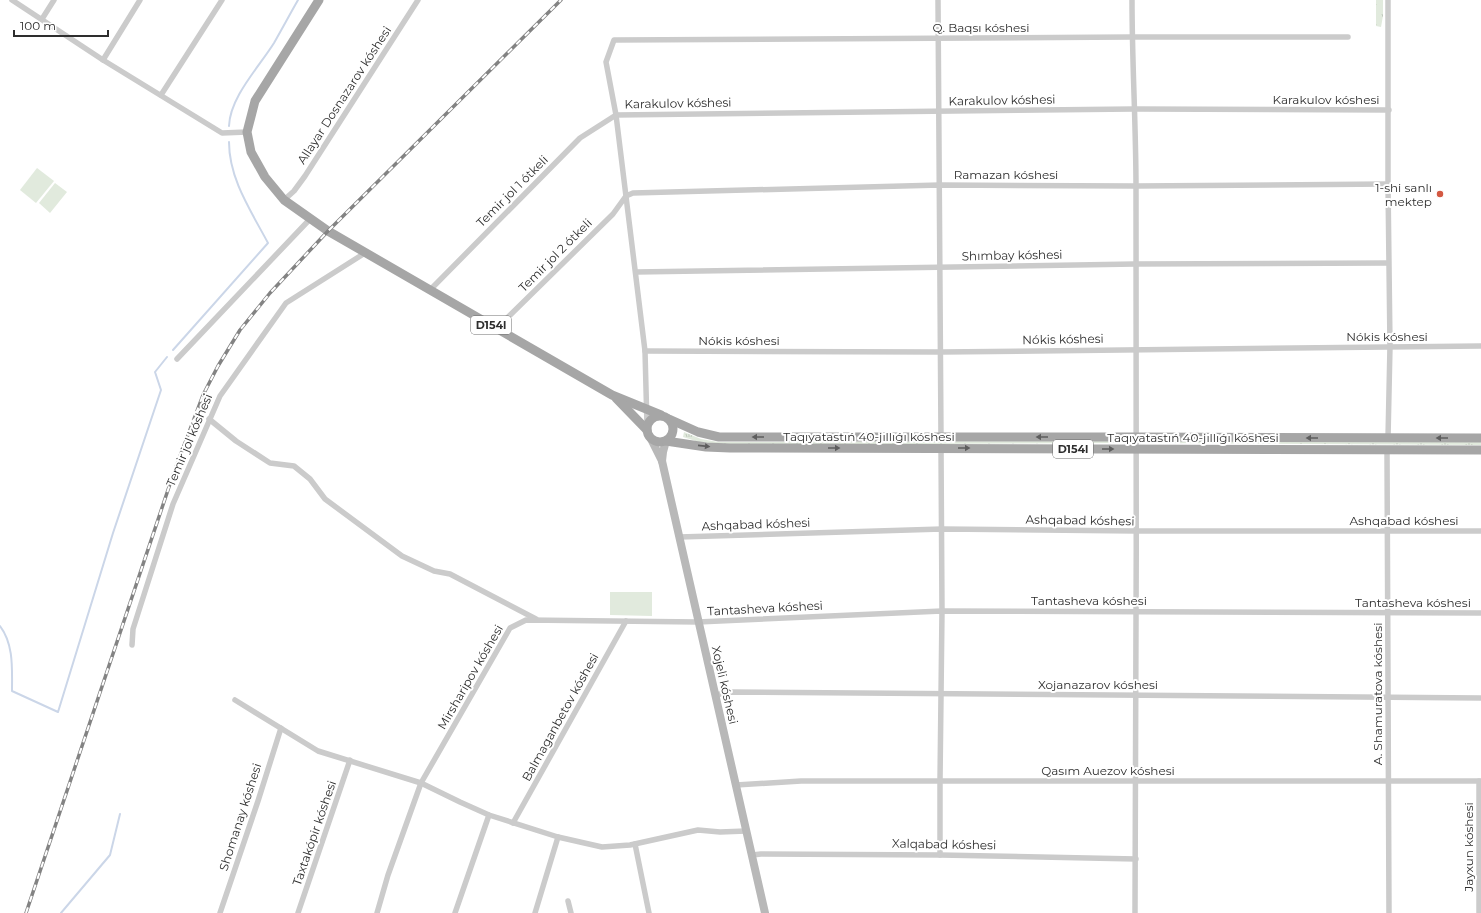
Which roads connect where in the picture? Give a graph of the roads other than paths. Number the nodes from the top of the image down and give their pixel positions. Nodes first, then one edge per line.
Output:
1 (12, 0) edge
2 (54, 0) edge
3 (140, 0) edge
4 (222, 0) edge
5 (319, 0) edge
6 (418, 0) edge
7 (938, 0) edge
8 (1132, 0) edge
9 (1388, 0) edge
10 (42, 19) junction
11 (1132, 36) junction
12 (1348, 37) dead end
13 (938, 38) junction
14 (103, 60) junction
15 (161, 95) junction
16 (1134, 109) junction
17 (1389, 110) junction
18 (939, 112) junction
19 (616, 115) junction
20 (247, 132) junction
21 (1388, 184) junction
22 (940, 185) junction
23 (1136, 186) junction
24 (626, 196) junction
25 (284, 200) junction
26 (311, 218) junction
27 (365, 253) junction
28 (1388, 263) junction
29 (1135, 264) junction
30 (940, 267) junction
31 (636, 272) junction
32 (430, 290) junction
33 (497, 328) junction
34 (1390, 346) junction
35 (1481, 346) edge
36 (1135, 350) junction
37 (646, 351) junction
38 (941, 352) junction
39 (177, 359) dead end
40 (612, 395) junction
41 (647, 410) junction
42 (665, 417) junction
43 (209, 419) junction
44 (648, 431) junction
45 (941, 437) junction
46 (1136, 437) junction
47 (1388, 438) junction
48 (1481, 438) edge
49 (666, 441) junction
50 (941, 448) junction
51 (1136, 449) junction
52 (1481, 450) edge
53 (1387, 451) junction
54 (662, 461) junction
55 (942, 529) junction
56 (1136, 531) junction
57 (1388, 531) junction
58 (1481, 531) edge
59 (679, 537) junction
60 (942, 611) junction
61 (1136, 611) junction
62 (1388, 613) junction
63 (1481, 613) edge
64 (538, 620) junction
65 (626, 621) junction
66 (698, 622) junction
67 (132, 645) dead end
68 (942, 694) junction
69 (715, 695) junction
70 (1137, 695) junction
71 (1388, 697) junction
72 (1481, 698) edge
73 (235, 700) dead end
74 (281, 728) junction
75 (350, 760) junction
76 (940, 781) junction
77 (1388, 781) junction
78 (1480, 781) edge
79 (1136, 782) junction
80 (421, 783) junction
81 (736, 784) junction
82 (489, 815) junction
83 (513, 823) junction
84 (746, 832) junction
85 (558, 837) junction
86 (635, 844) junction
87 (752, 855) junction
88 (940, 855) junction
89 (1136, 859) junction
90 (568, 901) dead end
91 (220, 913) edge
92 (298, 913) edge
93 (377, 913) edge
94 (455, 913) edge
95 (535, 913) edge
96 (571, 913) edge
97 (649, 913) edge
98 (765, 913) edge
99 (1135, 913) edge
100 (1388, 913) edge
101 (1479, 913) edge

1 - 10 street
2 - 10 street
3 - 14 street
4 - 15 street
5 - 20 main road, D154l
6 - 25 street, Allayar Dosnazarov kóshesi
7 - 13 street
8 - 11 street
9 - 17 street
10 - 14 street
11 - 12 street, Q. Baqsı kóshesi
11 - 13 street, Q. Baqsı kóshesi
11 - 16 street
13 - 18 street
13 - 19 street, Q. Baqsı kóshesi
14 - 15 street
15 - 20 street
16 - 17 street, Karakulov kóshesi
16 - 18 street, Karakulov kóshesi
16 - 23 street
17 - 21 street
18 - 19 street, Karakulov kóshesi
18 - 22 street
19 - 24 street
19 - 32 street, Temir jol 1 ótkeli
20 - 25 main road, D154l
21 - 23 street, Ramazan kóshesi
21 - 28 street
22 - 23 street, Ramazan kóshesi
22 - 24 street, Ramazan kóshesi
22 - 30 street
23 - 29 street
24 - 31 street
24 - 33 street, Temir jol 2 ótkeli
25 - 26 main road, D154l
26 - 27 main road, D154l
26 - 39 street
27 - 32 main road, D154l
27 - 43 street, Temir jol kóshesi
28 - 29 street, Shımbay kóshesi
28 - 34 street
29 - 30 street, Shımbay kóshesi
29 - 36 street
30 - 31 street, Shımbay kóshesi
30 - 38 street
31 - 37 street
32 - 33 main road, D154l
33 - 40 main road, D154l
34 - 35 street, Nókis kóshesi
34 - 36 street, Nókis kóshesi
34 - 47 street
36 - 38 street, Nókis kóshesi
36 - 46 street
37 - 38 street, Nókis kóshesi
37 - 41 street
38 - 45 street
40 - 41 main road, D154l
40 - 44 main road, D154l
41 - 42 main road, D154l
41 - 44 street
42 - 44 main road
45 -> 42 main road, Taqıyatastıń 40-jıllıǵı kóshesi / D154l
42 - 49 main road
43 - 64 street
43 - 67 street, Temir jol kóshesi
44 - 49 main road, D154l
44 - 54 street
46 -> 45 main road, Taqıyatastıń 40-jıllıǵı kóshesi / D154l
47 -> 46 main road, Taqıyatastıń 40-jıllıǵı kóshesi / D154l
46 - 51 street
48 -> 47 main road, Taqıyatastıń 40-jıllıǵı kóshesi / D154l
49 -> 50 main road, Taqıyatastıń 40-jıllıǵı kóshesi / D154l
49 - 54 street
50 -> 51 main road, Taqıyatastıń 40-jıllıǵı kóshesi / D154l
50 - 55 street
51 - 53 main road, Taqıyatastıń 40-jıllıǵı kóshesi / D154l
51 - 56 street
52 - 53 main road, Taqıyatastıń 40-jıllıǵı kóshesi / D154l
53 - 57 street, A. Shamuratova kóshesi
54 - 59 street, Xojeli kóshesi
55 - 56 street, Ashqabad kóshesi
55 - 59 street, Ashqabad kóshesi
55 - 60 street
56 - 57 street, Ashqabad kóshesi
56 - 61 street
57 - 58 street, Ashqabad kóshesi
57 - 62 street, A. Shamuratova kóshesi
59 - 66 street, Xojeli kóshesi
60 - 61 street, Tantasheva kóshesi
60 - 66 street, Tantasheva kóshesi
60 - 68 street
61 - 62 street, Tantasheva kóshesi
61 - 70 street
62 - 63 street, Tantasheva kóshesi
62 - 71 street, A. Shamuratova kóshesi
64 - 65 street, Mirsharipov kóshesi
64 - 80 street, Mirsharipov kóshesi
65 - 66 street, Mirsharipov kóshesi
65 - 83 street, Balmaganbetov kóshesi
66 - 69 street, Xojeli kóshesi
68 - 69 street, Xojanazarov kóshesi
68 - 70 street, Xojanazarov kóshesi
68 - 76 street
69 - 81 street, Xojeli kóshesi
70 - 71 street, Xojanazarov kóshesi
70 - 79 street
71 - 72 street, Xojanazarov kóshesi
71 - 77 street, A. Shamuratova kóshesi
73 - 74 street
74 - 75 street
74 - 91 street, Shomanay kóshesi
75 - 80 street
75 - 92 street, Taxtakópir kóshesi
76 - 79 street, Qasım Auezov kóshesi
76 - 81 street, Qasım Auezov kóshesi
76 - 88 street
77 - 78 street, Qasım Auezov kóshesi
77 - 79 street, Qasım Auezov kóshesi
77 - 100 street, A. Shamuratova kóshesi
78 - 101 street, Jayxun kóshesi
79 - 89 street
80 - 82 street
80 - 93 street, Mirsharipov kóshesi
81 - 84 street, Xojeli kóshesi
82 - 83 street
82 - 94 street
83 - 85 street
84 - 86 street
84 - 87 street, Xojeli kóshesi
85 - 86 street
85 - 95 street
86 - 97 street
87 - 88 street, Xalqabad kóshesi
87 - 98 street, Xojeli kóshesi
88 - 89 street, Xalqabad kóshesi
89 - 99 street
90 - 96 street

